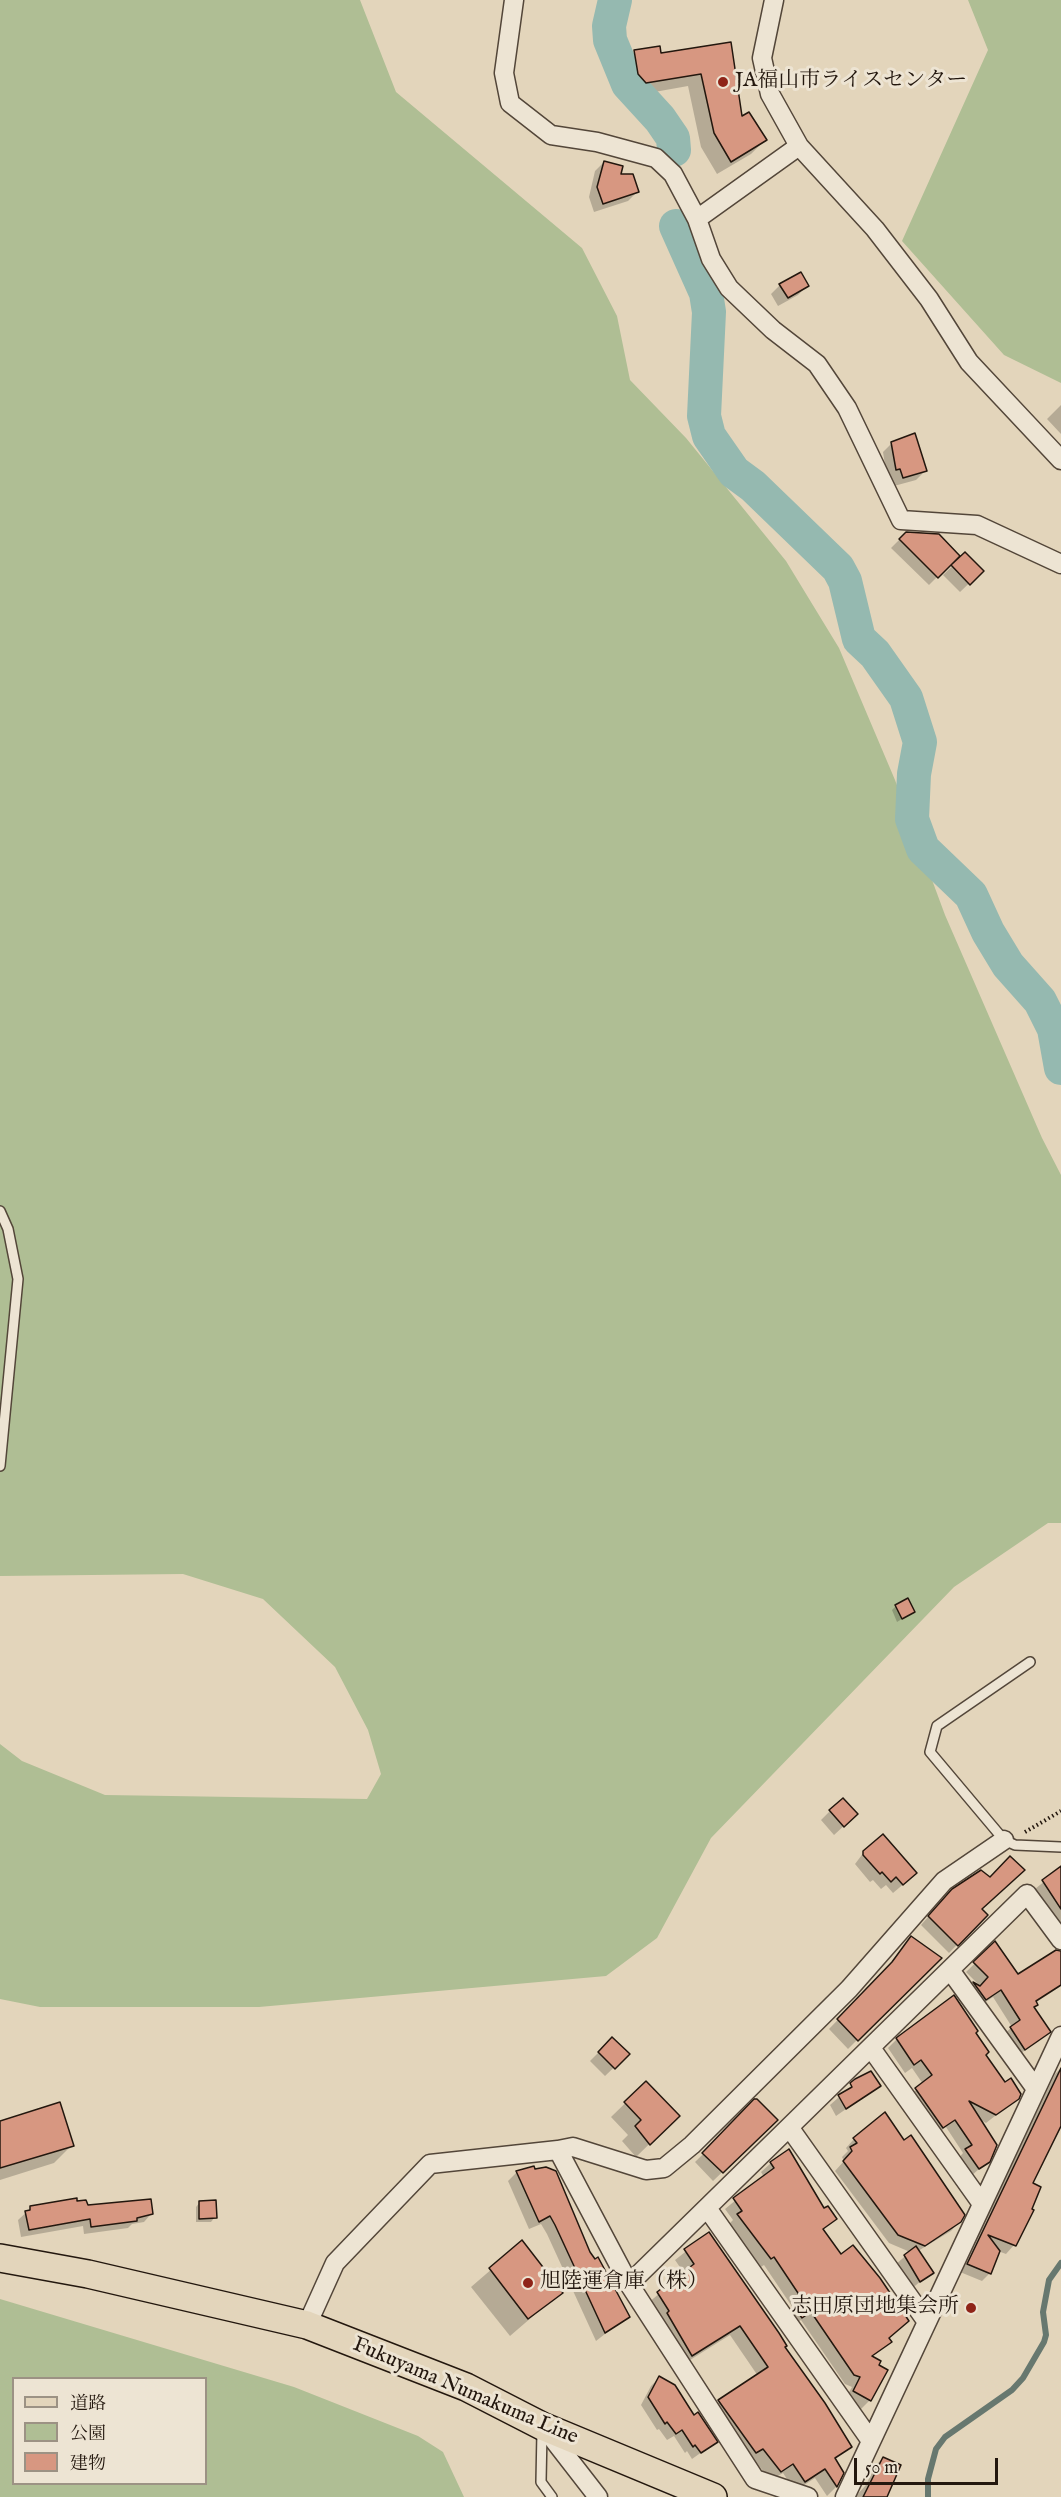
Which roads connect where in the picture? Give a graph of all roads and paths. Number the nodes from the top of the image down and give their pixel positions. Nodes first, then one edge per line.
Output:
1 (514, 0) edge
2 (774, 0) edge
3 (799, 146) junction
4 (697, 219) junction
5 (1061, 460) edge
6 (1061, 564) edge
7 (0, 1210) edge
8 (0, 1466) edge
9 (1030, 1662) dead end
10 (1061, 1811) edge
11 (1004, 1840) junction
12 (1061, 1847) edge
13 (1061, 1940) edge
14 (950, 1970) junction
15 (1061, 2036) edge
16 (871, 2048) junction
17 (1036, 2089) junction
18 (789, 2127) junction
19 (558, 2151) junction
20 (982, 2204) junction
21 (707, 2208) junction
22 (0, 2258) edge
23 (629, 2284) junction
24 (927, 2322) junction
25 (308, 2325) junction
26 (543, 2426) junction
27 (871, 2441) junction
28 (552, 2497) edge
29 (598, 2497) edge
30 (713, 2497) edge
31 (808, 2497) edge
32 (845, 2497) edge

1 - 4 street
2 - 3 street
3 - 4 street
3 - 5 street
4 - 6 street
7 - 8 lane
9 - 11 lane
10 - 11 path
11 - 12 lane
11 - 19 street
13 - 14 street
14 - 16 street
14 - 17 street
15 - 17 street
16 - 18 street
16 - 20 street
17 - 20 street
18 - 21 street
18 - 24 street
19 - 23 street
19 - 25 street
20 - 24 street
21 - 23 street
21 - 27 street
22 - 25 main road, Fukuyama Numakuma Line
23 - 31 street
24 - 27 street
25 - 26 main road, Fukuyama Numakuma Line
26 - 28 lane
26 - 29 street
26 - 30 main road, Fukuyama Numakuma Line
27 - 32 street

